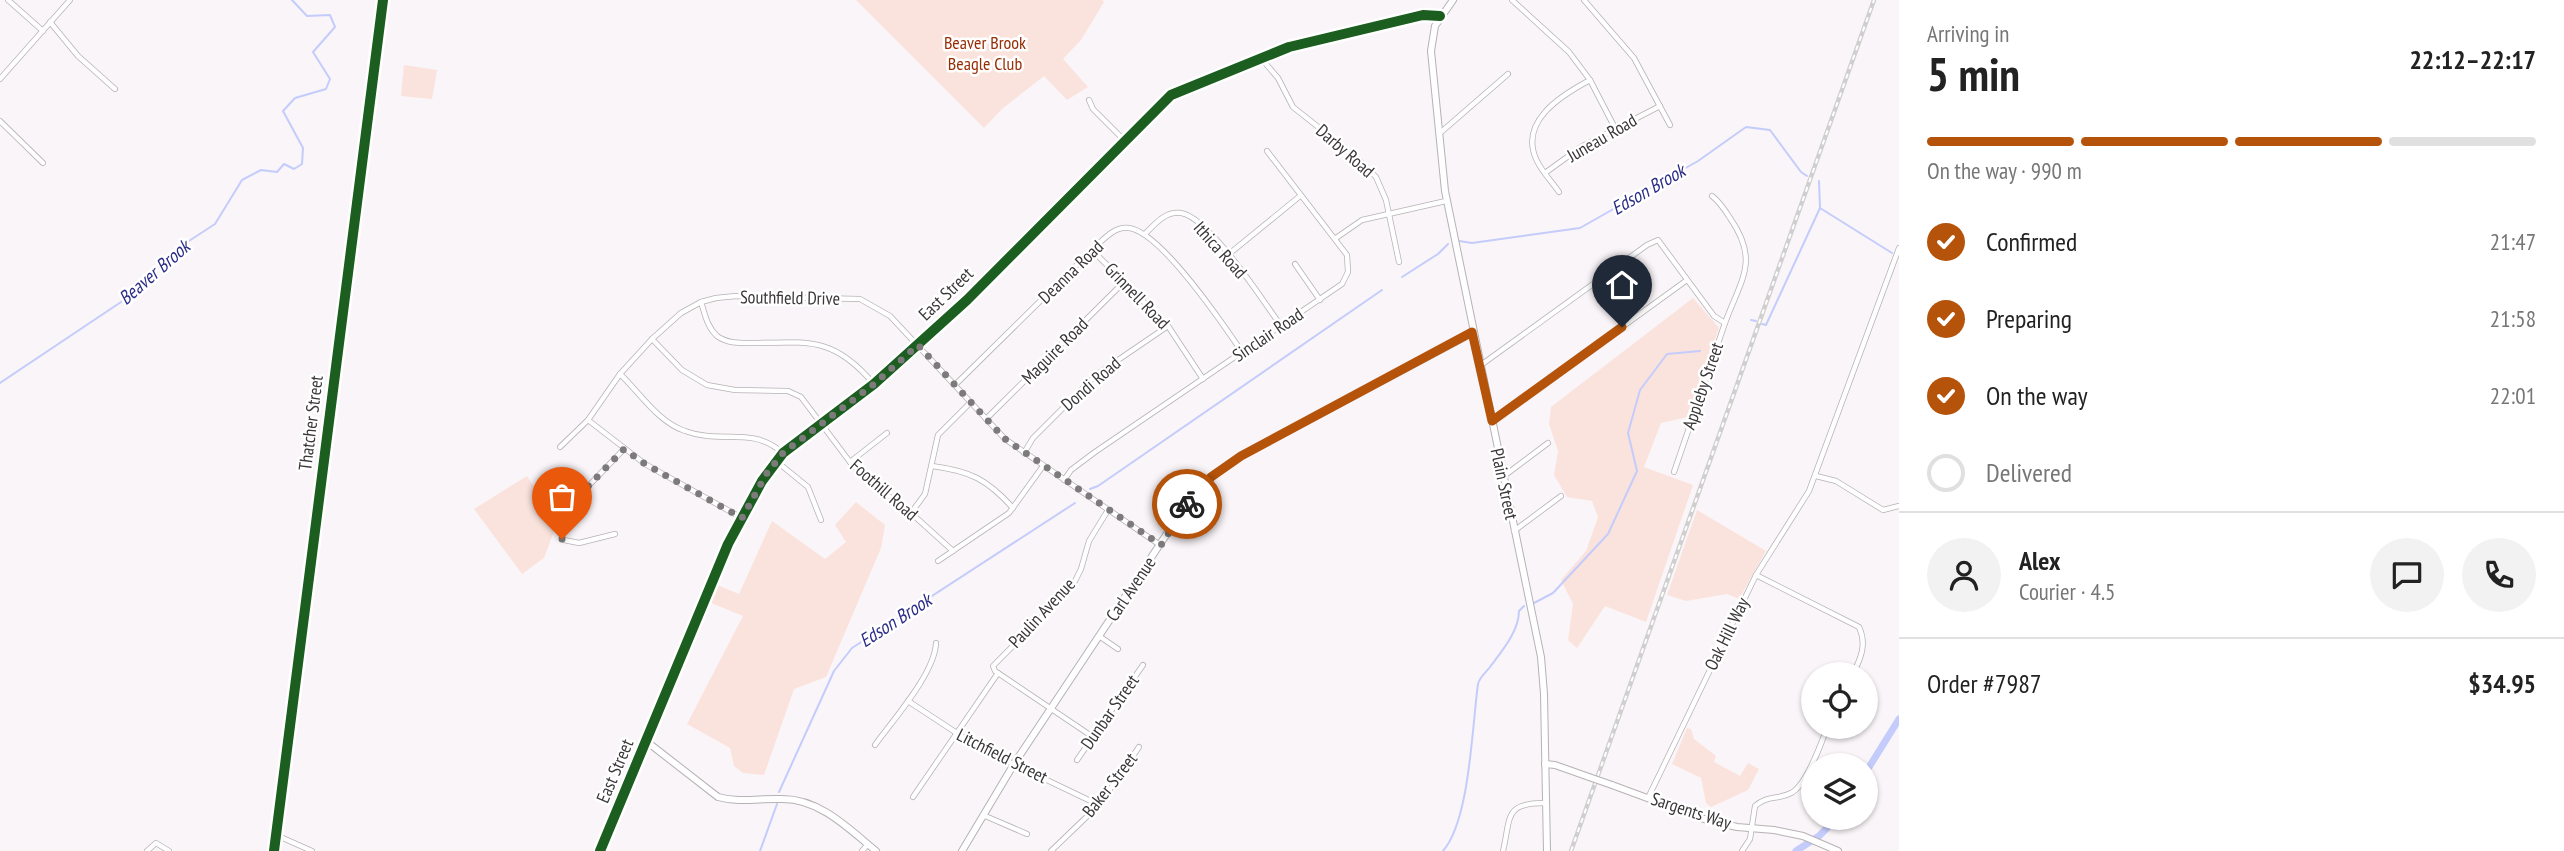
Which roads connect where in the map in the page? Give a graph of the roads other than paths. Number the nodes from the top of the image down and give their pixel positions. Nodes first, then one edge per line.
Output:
1 (8, 0) edge
2 (70, 0) edge
3 (383, 0) edge
4 (1453, 0) edge
5 (1512, 0) edge
6 (1584, 0) edge
7 (1440, 16) junction
8 (50, 22) junction
9 (43, 31) junction
10 (1260, 57) junction
11 (1508, 74) dead end
12 (0, 79) edge
13 (1590, 80) junction
14 (116, 89) dead end
15 (1089, 100) dead end
16 (1660, 106) junction
17 (0, 121) edge
18 (1670, 125) dead end
19 (1615, 128) junction
20 (1438, 135) junction
21 (1125, 140) junction
22 (1267, 151) dead end
23 (43, 163) dead end
24 (1545, 173) junction
25 (1559, 192) dead end
26 (1300, 196) junction
27 (1713, 196) dead end
28 (1446, 201) junction
29 (1389, 214) junction
30 (1145, 234) junction
31 (1336, 238) junction
32 (1899, 248) edge
33 (1092, 250) junction
34 (1229, 254) junction
35 (1399, 262) dead end
36 (1294, 264) dead end
37 (1687, 280) junction
38 (1124, 282) junction
39 (1320, 300) junction
40 (701, 302) junction
41 (1725, 323) junction
42 (1168, 326) junction
43 (1281, 327) junction
44 (1472, 332) junction
45 (652, 339) junction
46 (918, 345) junction
47 (1242, 352) junction
48 (1480, 365) junction
49 (620, 374) junction
50 (1203, 379) junction
51 (874, 384) junction
52 (955, 385) junction
53 (970, 403) junction
54 (986, 419) junction
55 (588, 420) junction
56 (1492, 421) junction
57 (822, 424) junction
58 (887, 433) dead end
59 (1548, 443) dead end
60 (560, 447) dead end
61 (624, 449) junction
62 (783, 453) junction
63 (1024, 453) junction
64 (776, 461) junction
65 (850, 462) junction
66 (932, 466) junction
67 (1043, 466) junction
68 (1674, 472) dead end
69 (1816, 476) junction
70 (1503, 477) junction
71 (1064, 481) junction
72 (1562, 496) dead end
73 (1899, 506) edge
74 (1013, 508) junction
75 (1108, 510) junction
76 (911, 513) junction
77 (742, 518) junction
78 (821, 520) dead end
79 (1514, 531) junction
80 (615, 534) dead end
81 (1161, 545) junction
82 (953, 551) junction
83 (938, 561) dead end
84 (1756, 575) junction
85 (1099, 636) junction
86 (936, 643) dead end
87 (1118, 649) dead end
88 (1857, 662) edge
89 (1143, 665) dead end
90 (998, 673) junction
91 (908, 701) junction
92 (1050, 709) junction
93 (956, 734) junction
94 (1093, 737) junction
95 (1821, 739) edge
96 (646, 741) junction
97 (875, 745) dead end
98 (1139, 747) dead end
99 (1077, 760) dead end
100 (1014, 764) junction
101 (1545, 764) junction
102 (913, 797) dead end
103 (1648, 798) junction
104 (1545, 803) junction
105 (1099, 805) junction
106 (982, 815) junction
107 (1751, 828) junction
108 (1027, 834) dead end
109 (276, 835) junction
110 (868, 844) junction
111 (147, 851) edge
112 (169, 851) edge
113 (274, 851) edge
114 (312, 851) edge
115 (600, 851) edge
116 (862, 851) edge
117 (876, 851) edge
118 (962, 851) edge
119 (1051, 851) edge
120 (1503, 851) edge
121 (1546, 851) edge
122 (1742, 851) edge
123 (1838, 851) edge

1 - 9 street
2 - 8 street
3 - 109 street, Thatcher Street
4 - 7 street, Plain Street
5 - 13 street
6 - 16 street
7 - 10 street, East Street
7 - 20 street, Plain Street
8 - 9 street
8 - 14 street
9 - 12 street
10 - 21 street, East Street
10 - 29 street, Darby Road
11 - 20 street
13 - 19 street
13 - 24 street
15 - 21 street
16 - 18 street
16 - 19 street, Juneau Road
17 - 23 street
19 - 24 street, Juneau Road
20 - 28 street, Plain Street
21 - 46 street, East Street
22 - 26 street, Sinclair Road
24 - 25 street
26 - 31 street, Sinclair Road
26 - 34 street
27 - 41 street
28 - 29 street
28 - 44 street, Plain Street
29 - 31 street
29 - 35 street, Darby Road
30 - 33 street, Deanna Road
30 - 34 street, Ithica Road
30 - 47 street
31 - 39 street, Sinclair Road
32 - 69 street, Oak Hill Way
33 - 38 street, Grinnell Road
33 - 52 street, Deanna Road
34 - 43 street, Ithica Road
36 - 39 street
37 - 41 street, Appleby Street
37 - 48 street, Appleby Street
37 - 56 street
38 - 42 street, Grinnell Road
38 - 54 street, Maguire Road
39 - 43 street, Sinclair Road
40 - 45 street, Southfield Drive
40 - 46 street, Southfield Drive
40 - 51 street
41 - 68 street, Appleby Street
42 - 50 street, Grinnell Road
42 - 63 street, Dondi Road
43 - 47 street, Sinclair Road
44 - 48 street, Plain Street
44 - 81 street, Carl Avenue
45 - 49 street, Southfield Drive
45 - 57 street, Foothill Road
46 - 51 street, East Street
46 - 52 street, Southfield Drive
47 - 50 street, Sinclair Road
48 - 56 street, Plain Street
49 - 55 street, Southfield Drive
49 - 62 street
50 - 71 street, Sinclair Road
51 - 57 street, East Street
52 - 53 street, Southfield Drive
53 - 54 street, Southfield Drive
53 - 66 street
54 - 63 street, Southfield Drive
55 - 60 street, Southfield Drive
55 - 61 street
56 - 70 street, Plain Street
57 - 62 street, East Street
57 - 65 street, Foothill Road
58 - 65 street
59 - 70 street
61 - 77 street
61 - 80 street
62 - 64 street, East Street
63 - 67 street, Southfield Drive
64 - 77 street, East Street
64 - 78 street
65 - 76 street, Foothill Road
66 - 74 street
66 - 76 street
67 - 71 street, Southfield Drive
67 - 74 street
69 - 73 street
69 - 84 street, Oak Hill Way
70 - 79 street, Plain Street
71 - 75 street, Southfield Drive
72 - 79 street
74 - 82 street
75 - 81 street, Southfield Drive
75 - 90 street, Paulin Avenue
76 - 82 street, Foothill Road
77 - 96 street, East Street
79 - 101 street, Plain Street
81 - 85 street, Carl Avenue
82 - 83 street
84 - 88 street
84 - 103 street, Oak Hill Way
85 - 87 street, Dunbar Street
85 - 92 street, Carl Avenue
86 - 91 street
89 - 94 street, Dunbar Street
90 - 92 street
90 - 93 street
91 - 93 street, Litchfield Street
91 - 97 street
92 - 94 street
92 - 100 street, Carl Avenue
93 - 100 street, Litchfield Street
93 - 102 street
94 - 99 street, Dunbar Street
95 - 107 street
96 - 110 street
96 - 115 street, East Street
98 - 105 street, Baker Street
100 - 105 street, Litchfield Street
100 - 106 street, Carl Avenue
101 - 103 street, Sargents Way, bridge
101 - 104 street, Plain Street
103 - 107 street, Sargents Way
104 - 120 street
104 - 121 street, Plain Street
105 - 119 street, Baker Street
106 - 108 street
106 - 118 street, Carl Avenue
107 - 122 street
107 - 123 street, Sargents Way
109 - 113 street, Thatcher Street
109 - 114 street
110 - 116 street
110 - 117 street
111 - 112 street

